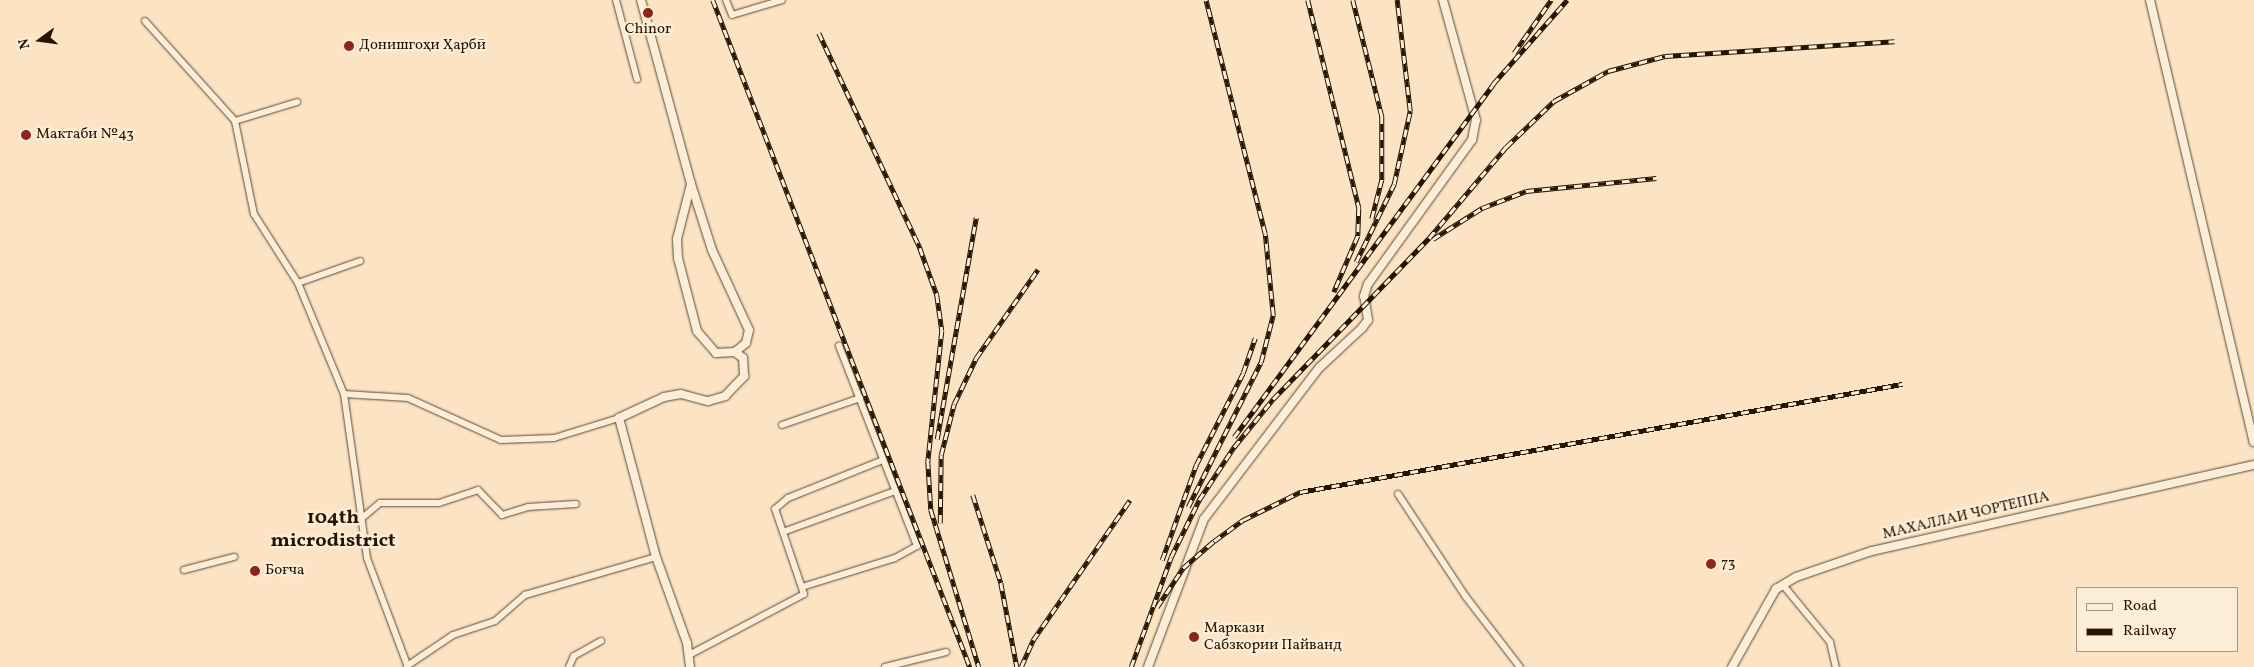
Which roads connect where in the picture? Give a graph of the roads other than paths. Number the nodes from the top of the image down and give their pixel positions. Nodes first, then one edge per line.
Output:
1 (616, 0) edge
2 (641, 0) edge
3 (726, 0) edge
4 (782, 0) edge
5 (1442, 0) edge
6 (2150, 0) edge
7 (144, 22) dead end
8 (638, 79) dead end
9 (297, 102) dead end
10 (235, 121) junction
11 (690, 184) junction
12 (360, 261) dead end
13 (298, 283) junction
14 (839, 346) dead end
15 (735, 352) junction
16 (344, 394) junction
17 (860, 398) junction
18 (619, 418) junction
19 (782, 425) dead end
20 (2254, 442) edge
21 (883, 460) junction
22 (2254, 465) edge
23 (895, 491) junction
24 (1398, 494) dead end
25 (576, 504) dead end
26 (362, 518) junction
27 (783, 532) junction
28 (234, 557) dead end
29 (656, 557) junction
30 (184, 570) dead end
31 (1783, 585) junction
32 (802, 587) junction
33 (602, 641) dead end
34 (946, 652) dead end
35 (689, 655) junction
36 (408, 666) edge
37 (569, 667) edge
38 (690, 667) edge
39 (885, 667) edge
40 (1148, 667) edge
41 (1520, 667) edge
42 (1732, 667) edge
43 (1836, 667) edge

1 - 8 street
2 - 11 street
3 - 4 street
5 - 40 street
6 - 20 street
7 - 10 street
9 - 10 street
10 - 13 street
11 - 15 street
11 - 15 street
12 - 13 street
13 - 16 street
14 - 17 street
15 - 18 street
16 - 18 street
16 - 26 street
17 - 19 street
17 - 21 street
18 - 29 street
21 - 23 street
21 - 27 street
22 - 31 street, МАХАЛЛАИ ЧОРТЕППА
23 - 27 street
23 - 32 street
24 - 41 street
25 - 26 street
26 - 36 street
27 - 32 street
28 - 30 street
29 - 35 street
29 - 36 street
31 - 42 street
31 - 43 street
32 - 35 street
33 - 37 street
34 - 39 street
35 - 38 street

